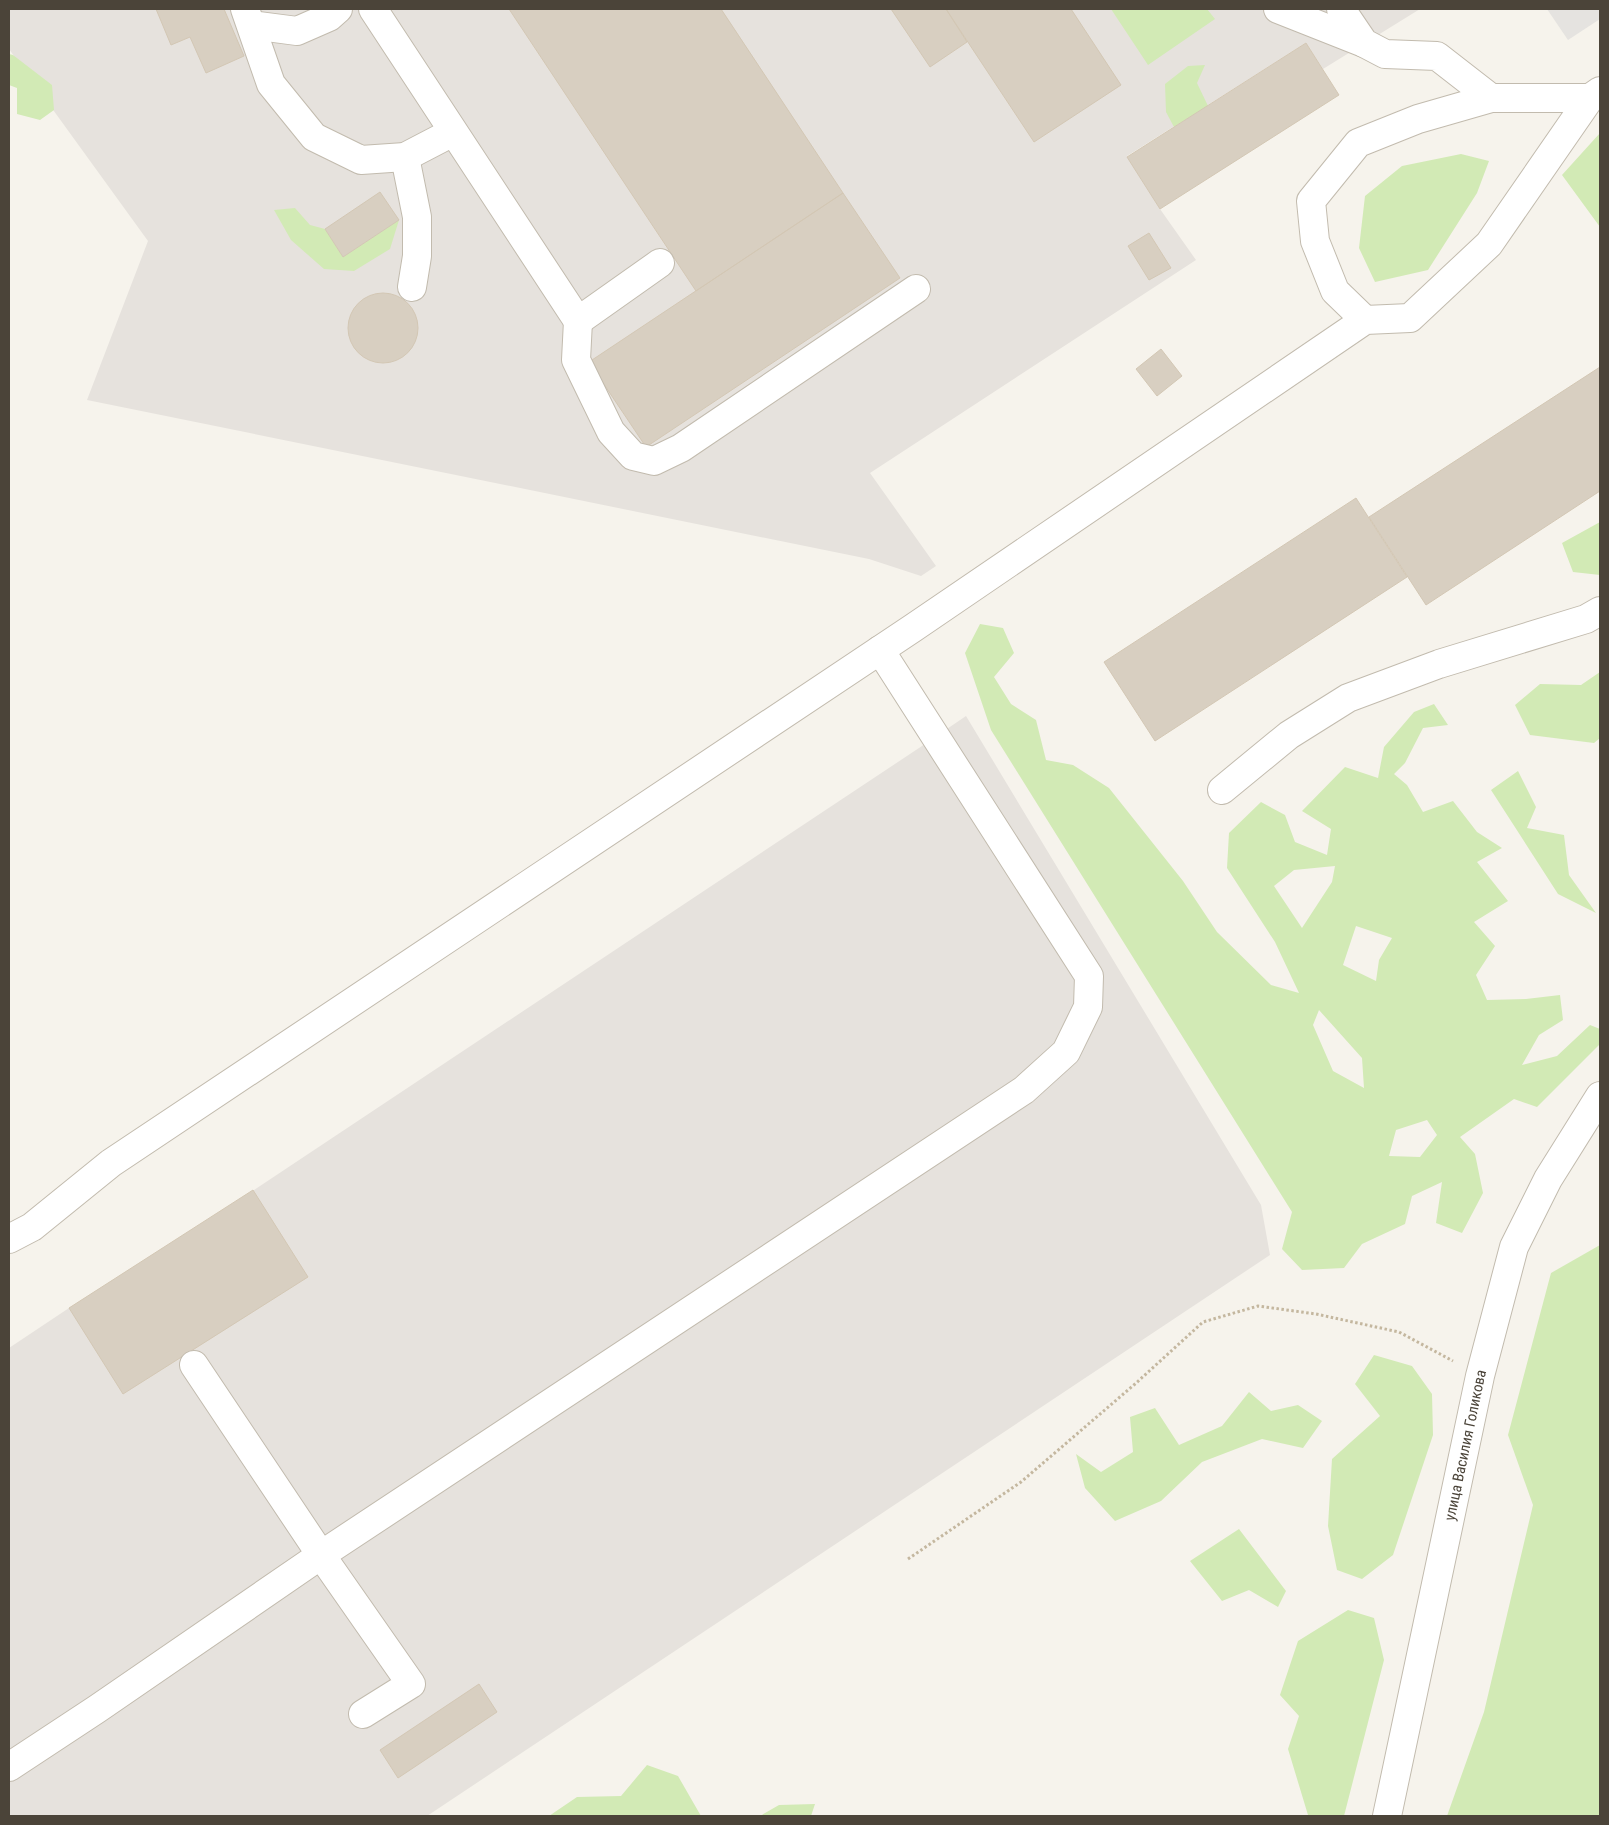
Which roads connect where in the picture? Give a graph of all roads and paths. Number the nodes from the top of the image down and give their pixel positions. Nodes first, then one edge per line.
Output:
1 (338, 9) edge
2 (373, 9) edge
3 (1278, 9) edge
4 (1341, 9) edge
5 (249, 17) edge
6 (1364, 44) junction
7 (1595, 95) edge
8 (1491, 98) junction
9 (454, 132) junction
10 (405, 157) junction
11 (660, 263) dead end
12 (412, 287) dead end
13 (916, 289) dead end
14 (1365, 320) junction
15 (578, 321) junction
16 (1600, 611) edge
17 (880, 650) junction
18 (1222, 790) dead end
19 (1600, 1096) edge
20 (9, 1239) edge
21 (194, 1365) dead end
22 (1480, 1376) junction
23 (321, 1556) junction
24 (908, 1559) dead end
25 (363, 1714) dead end
26 (9, 1767) edge
27 (1386, 1816) edge

1 - 5 street
2 - 9 street
3 - 6 street
4 - 6 street
5 - 10 street
6 - 8 street
7 - 8 street
7 - 14 street
8 - 14 street
9 - 10 street
9 - 15 street
10 - 12 street
11 - 15 street
13 - 15 street
14 - 17 street
16 - 18 street
17 - 20 street
17 - 23 street
19 - 22 street, улица Василия Голикова
21 - 23 street
22 - 24 path
22 - 27 street, улица Василия Голикова
23 - 25 street
23 - 26 street

